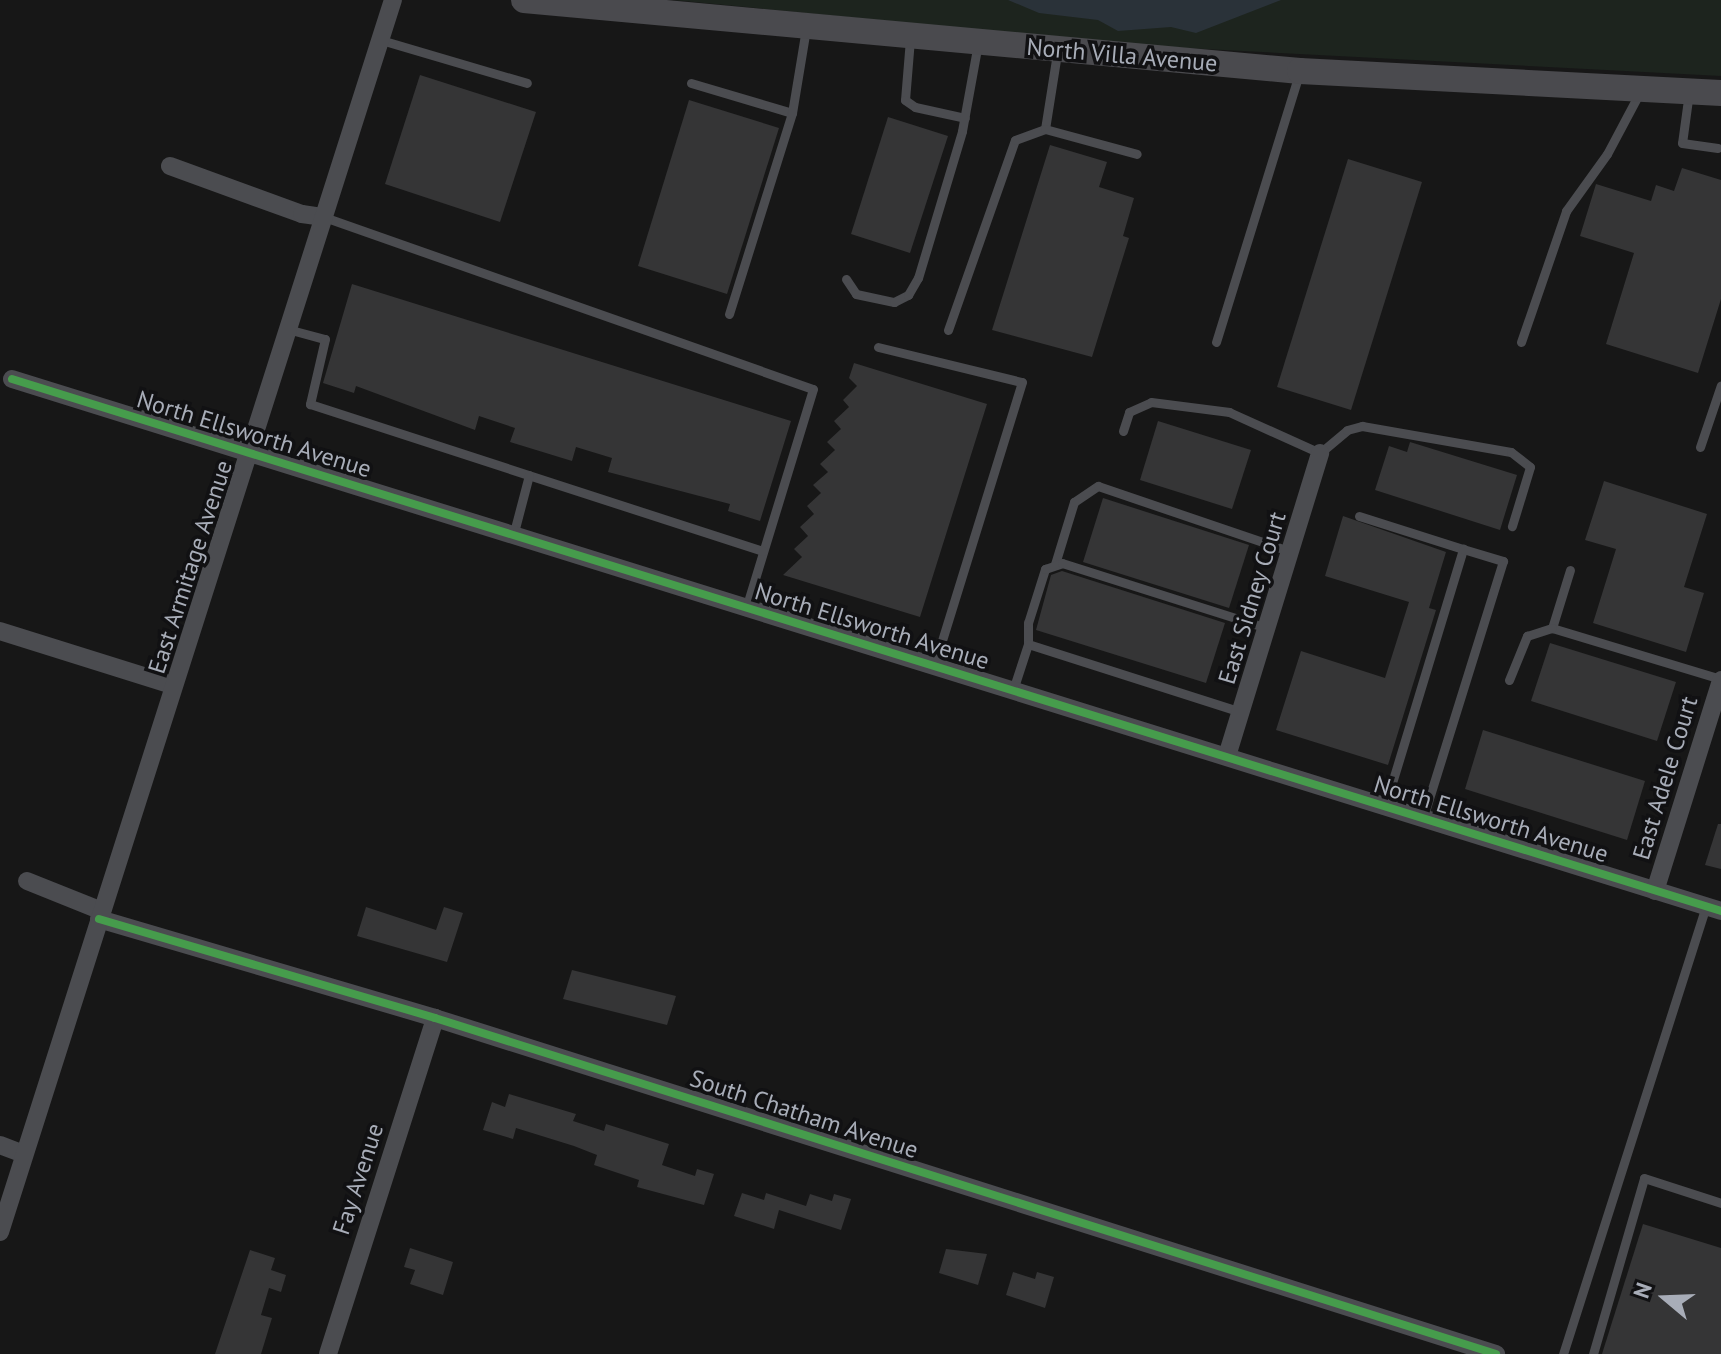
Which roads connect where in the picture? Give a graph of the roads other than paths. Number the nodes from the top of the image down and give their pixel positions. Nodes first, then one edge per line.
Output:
1 (393, 0) edge
2 (524, 0) edge
3 (806, 28) junction
4 (911, 37) junction
5 (381, 40) junction
6 (978, 43) junction
7 (1058, 50) junction
8 (1300, 71) junction
9 (527, 83) dead end
10 (691, 83) dead end
11 (1642, 89) junction
12 (1689, 92) junction
13 (1721, 93) edge
14 (792, 113) junction
15 (965, 118) junction
16 (1045, 129) junction
17 (1718, 148) dead end
18 (1137, 154) dead end
19 (170, 166) dead end
20 (324, 217) junction
21 (846, 279) dead end
22 (729, 314) dead end
23 (291, 330) junction
24 (948, 330) dead end
25 (1216, 342) dead end
26 (1521, 342) dead end
27 (878, 347) dead end
28 (12, 379) dead end
29 (1721, 385) edge
30 (1123, 431) dead end
31 (1700, 447) dead end
32 (249, 451) junction
33 (1320, 453) junction
34 (529, 475) junction
35 (1359, 516) dead end
36 (1512, 526) dead end
37 (513, 536) junction
38 (1463, 549) junction
39 (763, 551) junction
40 (1292, 552) junction
41 (1055, 564) junction
42 (1570, 570) dead end
43 (746, 608) junction
44 (1268, 628) junction
45 (1552, 628) junction
46 (0, 631) edge
47 (1028, 644) junction
48 (934, 666) junction
49 (1721, 679) edge
50 (1509, 680) dead end
51 (172, 685) junction
52 (1013, 690) junction
53 (1241, 712) junction
54 (1227, 756) junction
55 (1385, 806) junction
56 (1423, 818) junction
57 (27, 881) dead end
58 (1655, 891) junction
59 (1713, 909) edge
60 (101, 915) junction
61 (435, 1018) junction
62 (0, 1145) edge
63 (23, 1154) junction
64 (1721, 1203) edge
65 (0, 1232) edge
66 (328, 1354) edge
67 (1496, 1354) edge
68 (1563, 1354) edge
69 (1593, 1354) edge

1 - 5 street, East Armitage Avenue
2 - 3 main road, North Villa Avenue
3 - 4 main road, North Villa Avenue
3 - 14 lane
4 - 6 main road, North Villa Avenue
4 - 15 lane
5 - 9 lane
5 - 20 street, East Armitage Avenue
6 - 7 main road, North Villa Avenue
6 - 15 lane
7 - 8 main road, North Villa Avenue
7 - 16 lane
8 - 11 main road, North Villa Avenue
8 - 25 lane
10 - 14 lane
11 - 12 main road, North Villa Avenue
11 - 26 lane
12 - 13 main road, North Villa Avenue
12 - 17 lane
14 - 22 lane
15 - 21 lane
16 - 18 lane
16 - 24 lane
19 - 20 street
20 - 23 street, East Armitage Avenue
20 - 39 lane
23 - 32 street, East Armitage Avenue
23 - 34 lane
27 - 48 lane
28 - 32 street, North Ellsworth Avenue
29 - 31 lane
30 - 33 lane
32 - 37 street, North Ellsworth Avenue
32 - 51 street, East Armitage Avenue
33 - 36 lane
33 - 40 street, East Sidney Court
34 - 37 lane
34 - 39 lane
35 - 38 lane
37 - 43 street, North Ellsworth Avenue
38 - 55 lane
38 - 56 lane
39 - 43 lane
40 - 41 lane
40 - 44 street, East Sidney Court
41 - 44 lane
41 - 47 lane
42 - 45 lane
43 - 48 street, North Ellsworth Avenue
44 - 53 street, East Sidney Court
45 - 49 lane
45 - 50 lane
46 - 51 street
47 - 52 lane
47 - 53 lane
48 - 52 street, North Ellsworth Avenue
49 - 58 street, East Adele Court
51 - 60 street, East Armitage Avenue
52 - 54 street, North Ellsworth Avenue
53 - 54 street, East Sidney Court
54 - 55 street, North Ellsworth Avenue
55 - 56 street, North Ellsworth Avenue
56 - 58 street, North Ellsworth Avenue
57 - 60 street, South Chatham Avenue
58 - 59 street, North Ellsworth Avenue
59 - 68 lane
60 - 61 street, South Chatham Avenue
60 - 63 street, East Armitage Avenue
61 - 66 street, Fay Avenue
61 - 67 street, South Chatham Avenue
62 - 63 street
63 - 65 street, East Armitage Avenue
64 - 69 lane

